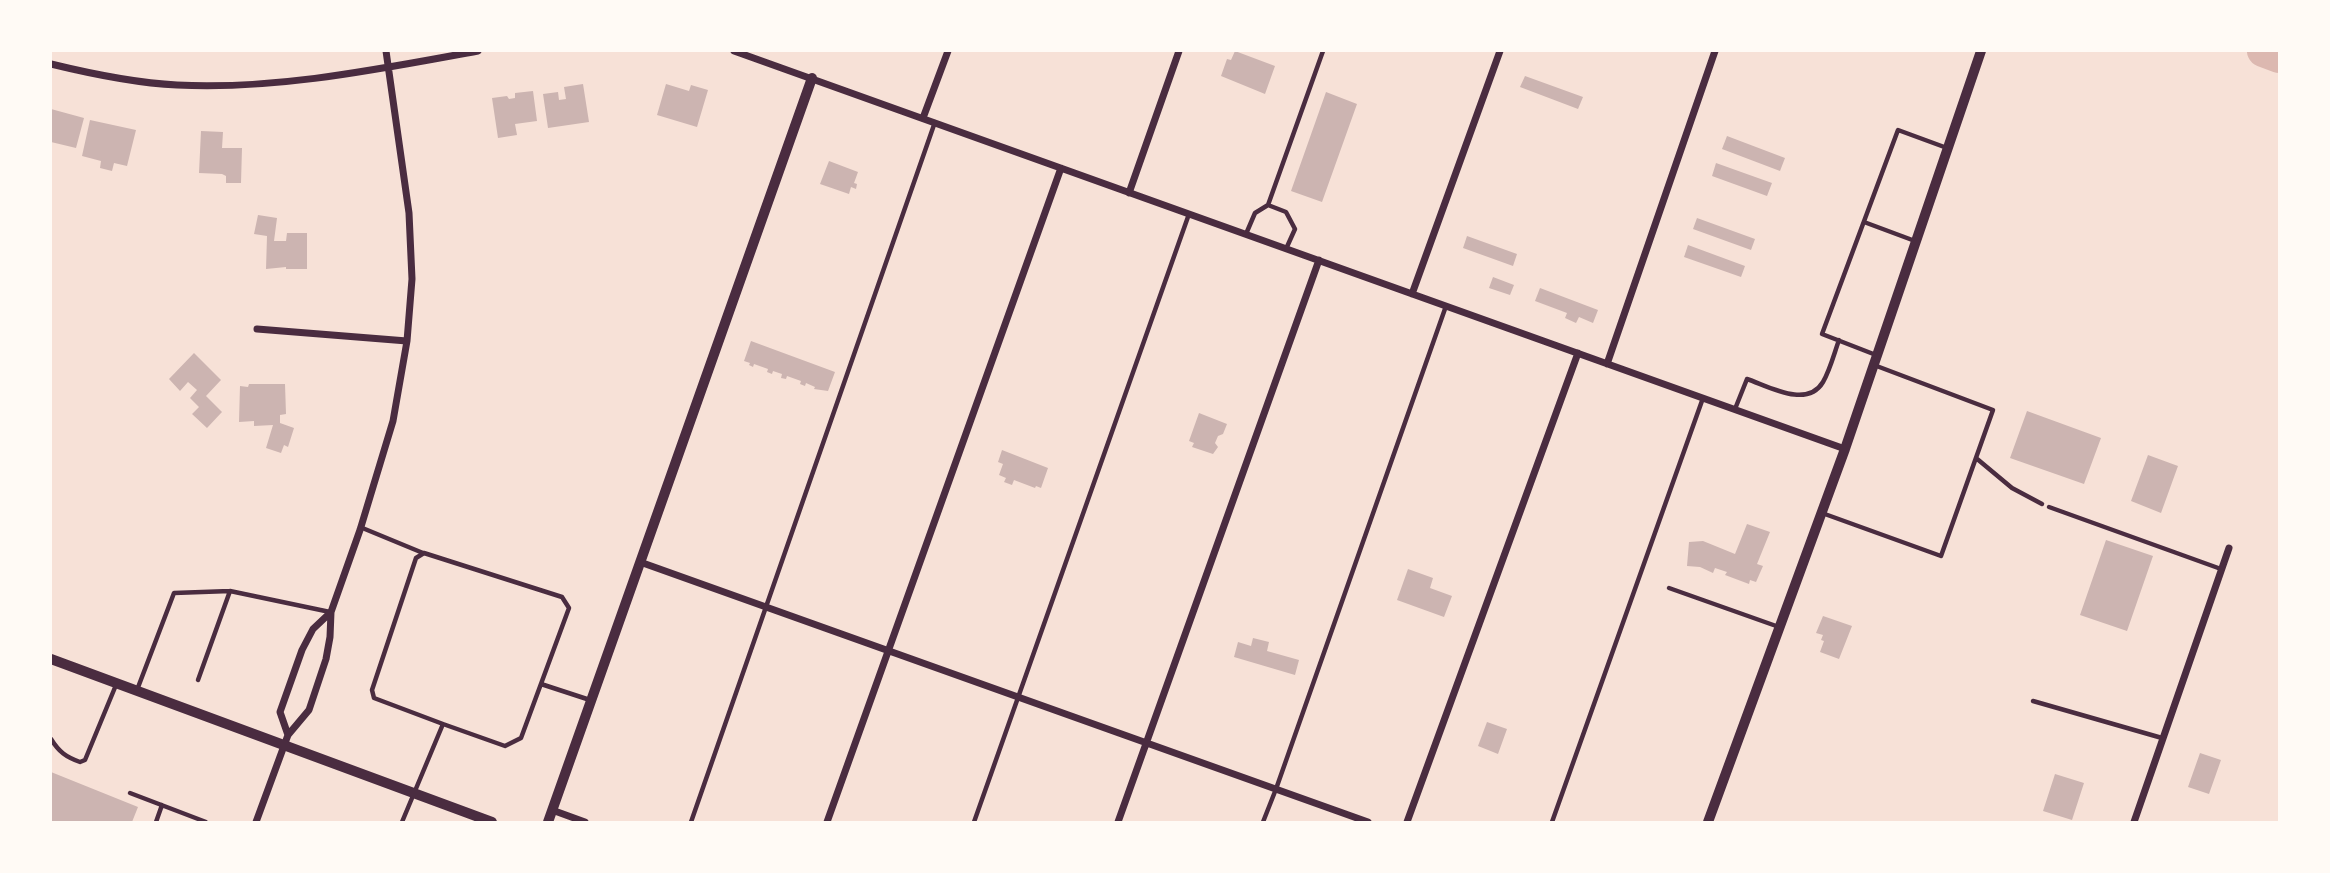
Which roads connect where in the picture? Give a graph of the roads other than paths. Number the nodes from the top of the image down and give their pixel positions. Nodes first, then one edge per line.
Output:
1 (386, 51) edge
2 (478, 51) edge
3 (734, 51) edge
4 (948, 51) edge
5 (1179, 51) edge
6 (1323, 51) edge
7 (1500, 51) edge
8 (1715, 51) edge
9 (1982, 51) edge
10 (51, 64) edge
11 (389, 67) junction
12 (812, 78) junction
13 (923, 118) junction
14 (935, 122) junction
15 (1948, 148) junction
16 (1061, 168) junction
17 (1129, 193) junction
18 (1268, 205) junction
19 (1189, 214) junction
20 (1864, 222) junction
21 (1246, 234) junction
22 (1916, 242) junction
23 (1286, 249) junction
24 (1319, 260) junction
25 (1412, 294) junction
26 (1446, 306) junction
27 (257, 330) dead end
28 (1839, 340) junction
29 (407, 341) junction
30 (1578, 353) junction
31 (1875, 360) junction
32 (1607, 364) junction
33 (1703, 398) junction
34 (1735, 410) junction
35 (1845, 449) junction
36 (1976, 458) junction
37 (2042, 504) dead end
38 (2049, 507) dead end
39 (1821, 513) junction
40 (360, 527) junction
41 (2229, 548) dead end
42 (424, 553) junction
43 (640, 562) junction
44 (2221, 569) junction
45 (1669, 588) dead end
46 (230, 591) junction
47 (766, 607) junction
48 (331, 612) junction
49 (1780, 627) junction
50 (887, 650) junction
51 (51, 659) edge
52 (198, 680) dead end
53 (116, 683) junction
54 (541, 684) junction
55 (136, 691) junction
56 (1018, 697) junction
57 (591, 700) junction
58 (2033, 701) dead end
59 (443, 724) junction
60 (2163, 738) junction
61 (51, 739) edge
62 (286, 741) junction
63 (1147, 743) junction
64 (1276, 789) junction
65 (130, 793) dead end
66 (412, 793) junction
67 (162, 805) junction
68 (552, 810) junction
69 (156, 822) edge
70 (206, 822) edge
71 (256, 822) edge
72 (402, 822) edge
73 (492, 822) edge
74 (548, 822) edge
75 (585, 822) edge
76 (691, 822) edge
77 (827, 822) edge
78 (974, 822) edge
79 (1118, 822) edge
80 (1262, 822) edge
81 (1368, 822) edge
82 (1408, 822) edge
83 (1552, 822) edge
84 (1708, 822) edge
85 (2134, 822) edge

1 - 11 street
2 - 11 street
3 - 12 street
4 - 13 street
5 - 17 street
6 - 18 lane
7 - 25 street
8 - 32 street
9 - 15 street
10 - 11 street
11 - 29 street
12 - 13 street
12 - 43 street
13 - 14 street
14 - 16 street
14 - 47 lane
15 - 20 lane
15 - 22 street
16 - 17 street
16 - 50 street
17 - 19 street
18 - 21 lane
18 - 23 lane
19 - 21 street
19 - 56 lane
20 - 22 lane
20 - 28 lane
21 - 23 street
22 - 31 street
23 - 24 street
24 - 25 street
24 - 63 street
25 - 26 street
26 - 30 street
26 - 64 lane
27 - 29 street
28 - 31 lane
28 - 34 lane
29 - 40 street
30 - 32 street
30 - 82 street
31 - 35 street
31 - 36 lane
32 - 33 street
33 - 34 street
33 - 83 lane
34 - 35 street
35 - 39 street
36 - 37 lane
36 - 39 lane
38 - 44 lane
39 - 49 street
40 - 42 lane
40 - 48 street
41 - 44 street
42 - 54 lane
42 - 59 lane
43 - 47 street
43 - 57 street
44 - 60 street
45 - 49 lane
46 - 48 lane
46 - 52 lane
46 - 55 lane
47 - 50 street
47 - 76 lane
48 - 62 street
48 - 62 street
49 - 84 street
50 - 56 street
50 - 77 street
51 - 53 street
53 - 55 street
53 - 61 lane
54 - 57 lane
54 - 59 lane
55 - 62 street
56 - 63 street
56 - 78 lane
57 - 68 street
58 - 60 lane
59 - 66 lane
60 - 85 street
62 - 66 street
62 - 71 street
63 - 64 street
63 - 79 street
64 - 80 lane
64 - 81 street
65 - 67 lane
66 - 72 lane
66 - 73 street
67 - 69 lane
67 - 70 lane
68 - 74 street
68 - 75 street

